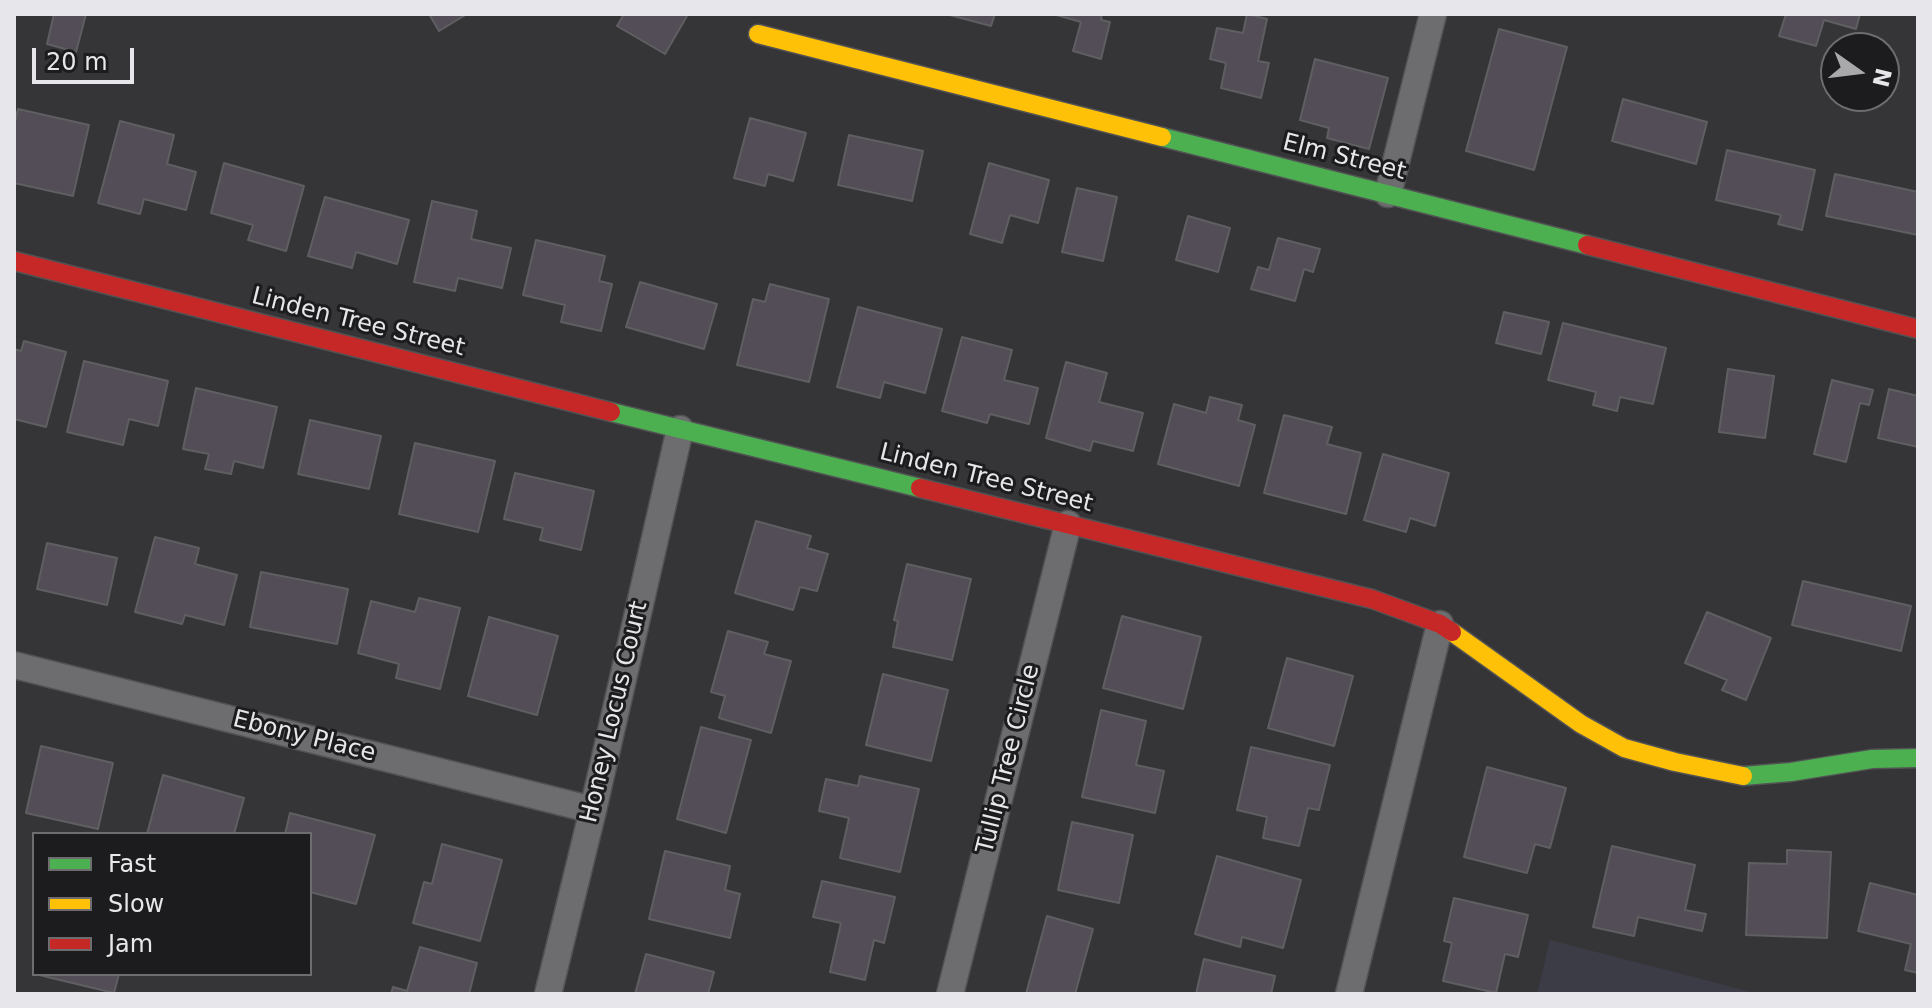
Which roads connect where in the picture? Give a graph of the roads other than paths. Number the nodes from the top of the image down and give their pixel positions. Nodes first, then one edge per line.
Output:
1 (1433, 14) edge
2 (758, 34) dead end
3 (1388, 194) junction
4 (14, 261) edge
5 (1918, 329) edge
6 (680, 429) junction
7 (1068, 524) junction
8 (1440, 624) junction
9 (14, 665) edge
10 (1918, 758) edge
11 (593, 810) junction
12 (548, 994) edge
13 (950, 994) edge
14 (1349, 994) edge

1 - 3 street
2 - 3 street, Elm Street
3 - 5 street, Elm Street
4 - 6 street, Linden Tree Street
6 - 7 street, Linden Tree Street
6 - 11 street, Honey Locus Court
7 - 8 street, Linden Tree Street
7 - 13 street, Tullip Tree Circle
8 - 10 street, Linden Tree Street
8 - 14 street
9 - 11 street, Ebony Place
11 - 12 street, Honey Locus Court

